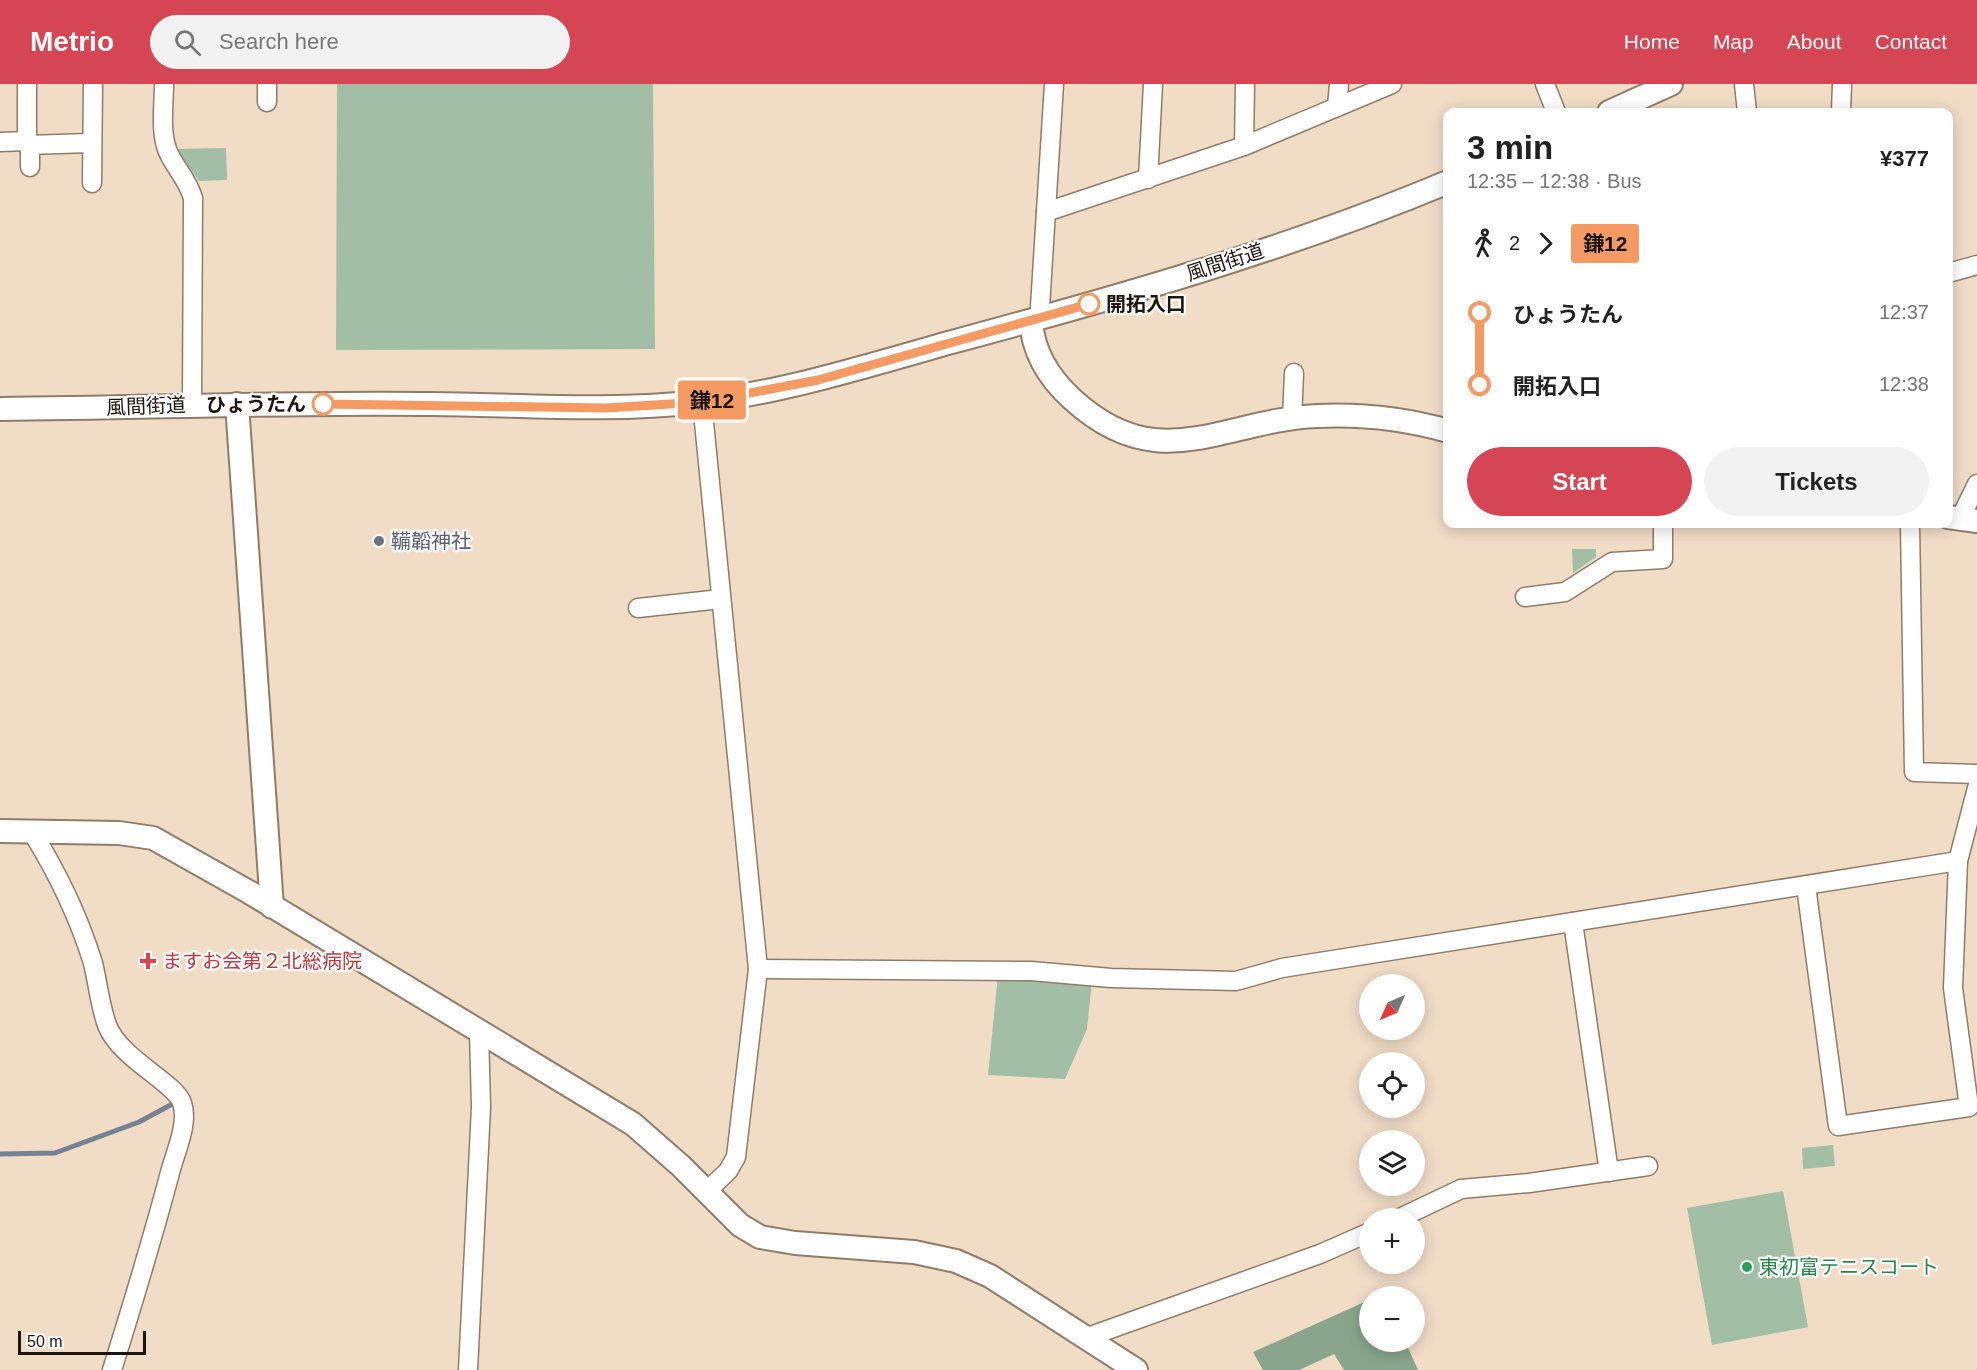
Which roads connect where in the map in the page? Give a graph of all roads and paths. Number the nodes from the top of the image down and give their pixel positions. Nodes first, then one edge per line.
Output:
1 (27, 84) edge
2 (93, 84) edge
3 (164, 84) edge
4 (1054, 84) edge
5 (1153, 84) edge
6 (1245, 84) edge
7 (1339, 84) edge
8 (1392, 84) edge
9 (1545, 84) edge
10 (1671, 84) edge
11 (1744, 84) edge
12 (1842, 84) edge
13 (1337, 107) junction
14 (1554, 108) edge
15 (1618, 108) edge
16 (1747, 108) edge
17 (1840, 108) edge
18 (0, 142) edge
19 (28, 143) junction
20 (92, 143) junction
21 (1244, 146) junction
22 (30, 167) dead end
23 (1148, 179) junction
24 (92, 183) dead end
25 (1443, 184) edge
26 (1046, 212) junction
27 (1977, 265) edge
28 (1953, 272) edge
29 (1037, 319) junction
30 (1294, 373) dead end
31 (702, 402) junction
32 (192, 404) junction
33 (237, 404) junction
34 (0, 410) edge
35 (1292, 420) junction
36 (1443, 430) edge
37 (1977, 484) edge
38 (1962, 519) edge
39 (1663, 528) edge
40 (1910, 528) edge
41 (1525, 597) dead end
42 (721, 599) junction
43 (638, 608) dead end
44 (1977, 774) edge
45 (1977, 788) edge
46 (0, 831) edge
47 (32, 831) junction
48 (1958, 861) junction
49 (1806, 886) junction
50 (272, 907) junction
51 (1573, 922) junction
52 (758, 969) junction
53 (479, 1031) junction
54 (1648, 1166) dead end
55 (1609, 1172) junction
56 (706, 1192) junction
57 (1421, 1208) edge
58 (1359, 1237) edge
59 (1085, 1338) junction
60 (112, 1370) edge
61 (468, 1370) edge
62 (1136, 1370) edge

1 - 19 street
2 - 20 street
3 - 32 street
4 - 26 street
5 - 23 street
6 - 21 street
7 - 13 street
8 - 13 street
9 - 14 street
10 - 15 street
11 - 16 street
12 - 17 street
13 - 21 street
18 - 19 street
19 - 20 street
19 - 22 street
20 - 24 street
21 - 23 street
23 - 26 street
25 - 29 street, 風間街道
26 - 29 street
27 - 28 street
29 - 31 street, 風間街道
29 - 35 street
30 - 35 street
31 - 33 street, 風間街道
31 - 42 street
32 - 33 street, 風間街道
32 - 34 street, 風間街道
33 - 50 street
35 - 36 street
37 - 38 street
39 - 41 street
40 - 44 street
42 - 43 street
42 - 52 street
45 - 48 street
46 - 47 street
47 - 50 street
47 - 60 street
48 - 49 street
48 - 49 street
49 - 51 street
50 - 53 street
51 - 52 street
51 - 55 street
52 - 56 street
53 - 56 street
53 - 61 street
54 - 55 street
55 - 57 street
56 - 59 street
58 - 59 street
59 - 62 street

